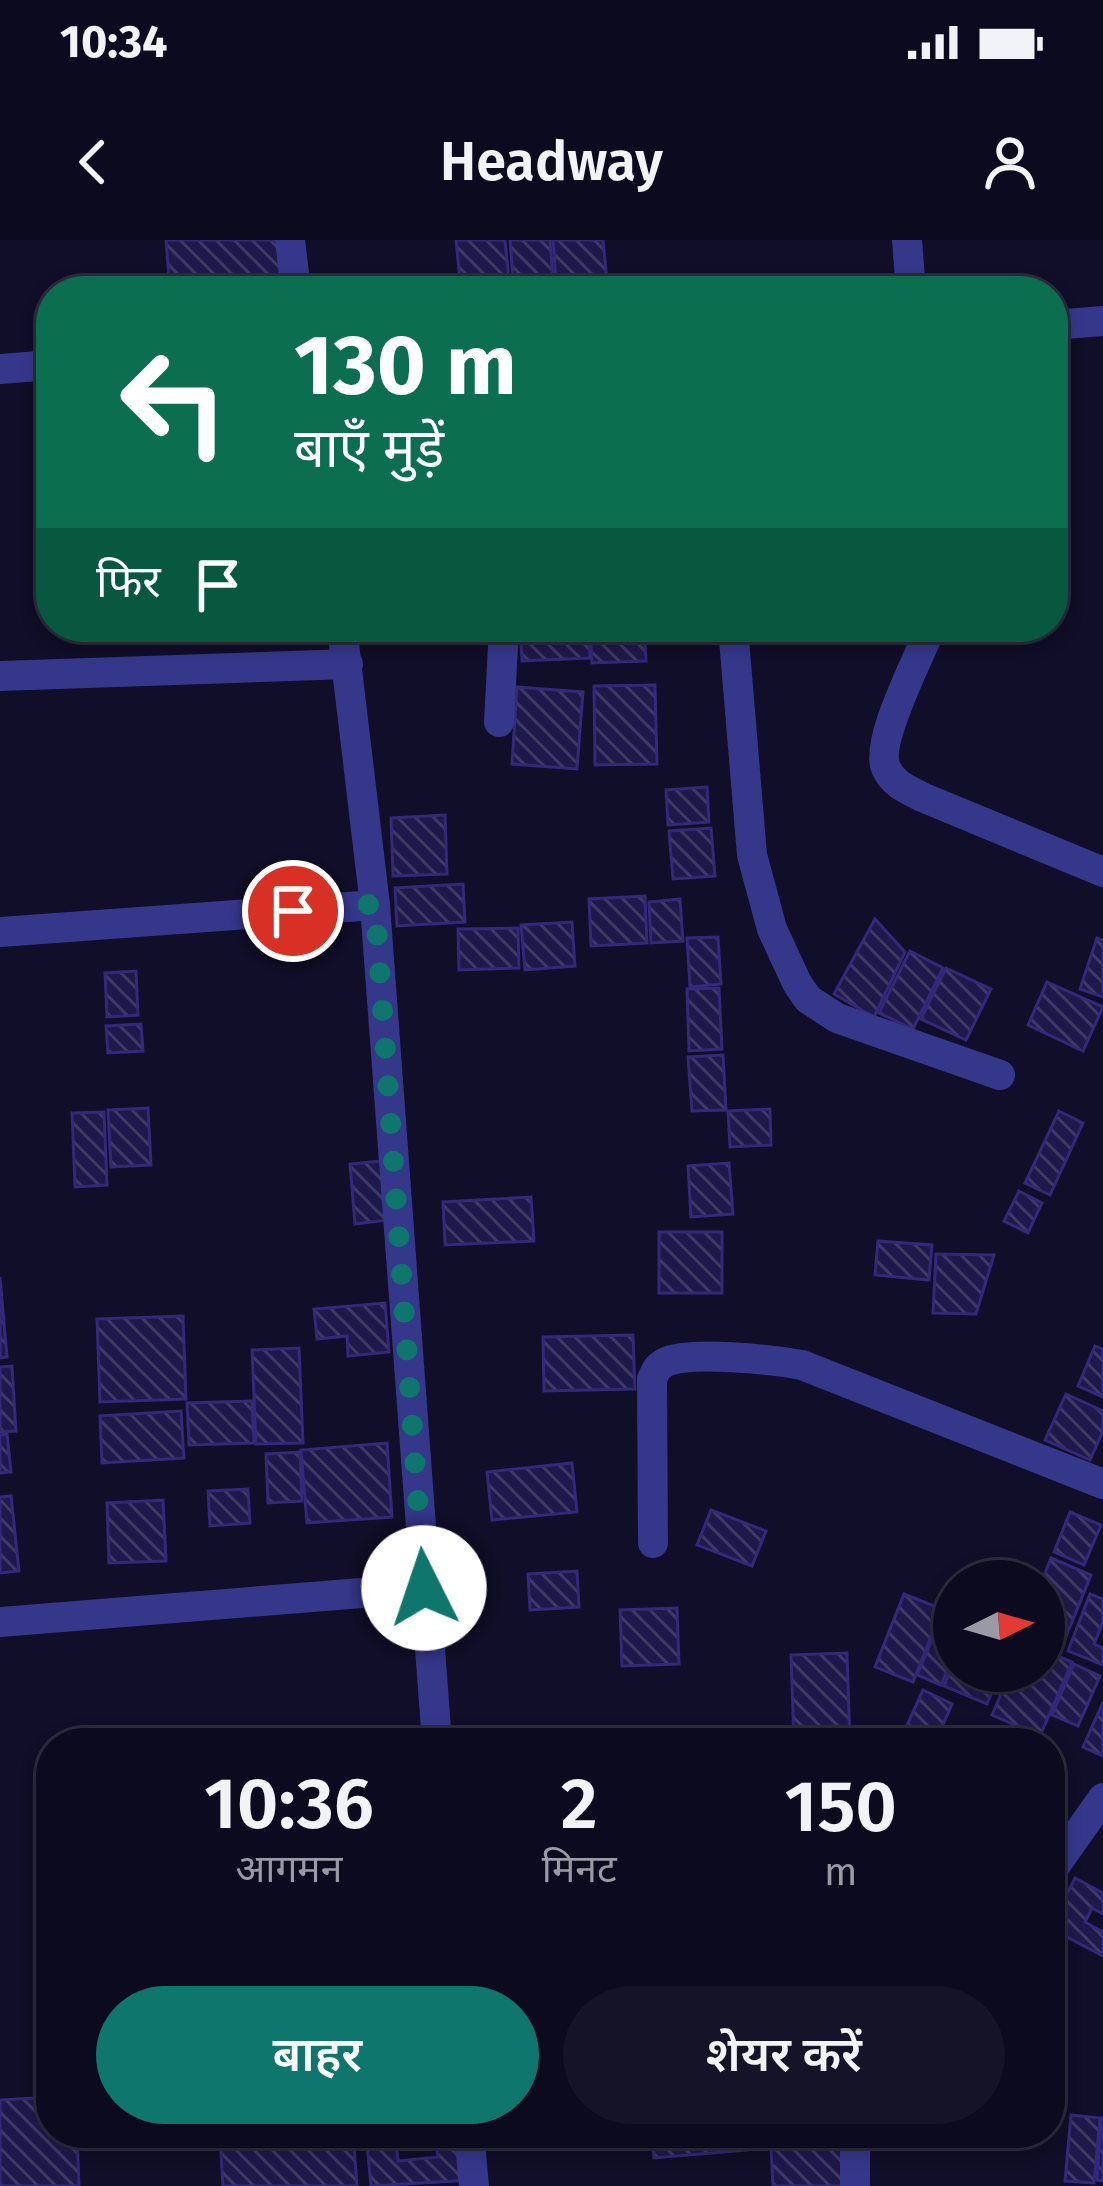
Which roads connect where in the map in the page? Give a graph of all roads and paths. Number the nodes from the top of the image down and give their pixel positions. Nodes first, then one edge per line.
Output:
1 (290, 240) edge
2 (908, 240) edge
3 (294, 276) edge
4 (910, 276) edge
5 (1103, 321) edge
6 (1068, 324) edge
7 (36, 366) edge
8 (0, 369) edge
9 (344, 642) edge
10 (503, 642) edge
11 (734, 642) edge
12 (926, 642) edge
13 (348, 664) junction
14 (0, 676) edge
15 (499, 722) dead end
16 (1103, 872) edge
17 (375, 904) junction
18 (0, 932) edge
19 (1000, 1075) dead end
20 (1103, 1484) edge
21 (653, 1543) dead end
22 (424, 1588) junction
23 (0, 1622) edge
24 (436, 1728) edge
25 (1103, 1798) edge
26 (1065, 1852) edge
27 (471, 2148) edge
28 (855, 2148) edge
29 (474, 2186) edge
30 (855, 2186) edge

1 - 3 street
2 - 4 street
5 - 6 street
7 - 8 street
9 - 13 street
10 - 15 street
11 - 19 street
12 - 16 street
13 - 14 street
13 - 17 street
17 - 18 street
17 - 22 street
20 - 21 street
22 - 23 street
22 - 24 street
25 - 26 street
27 - 29 street
28 - 30 street

